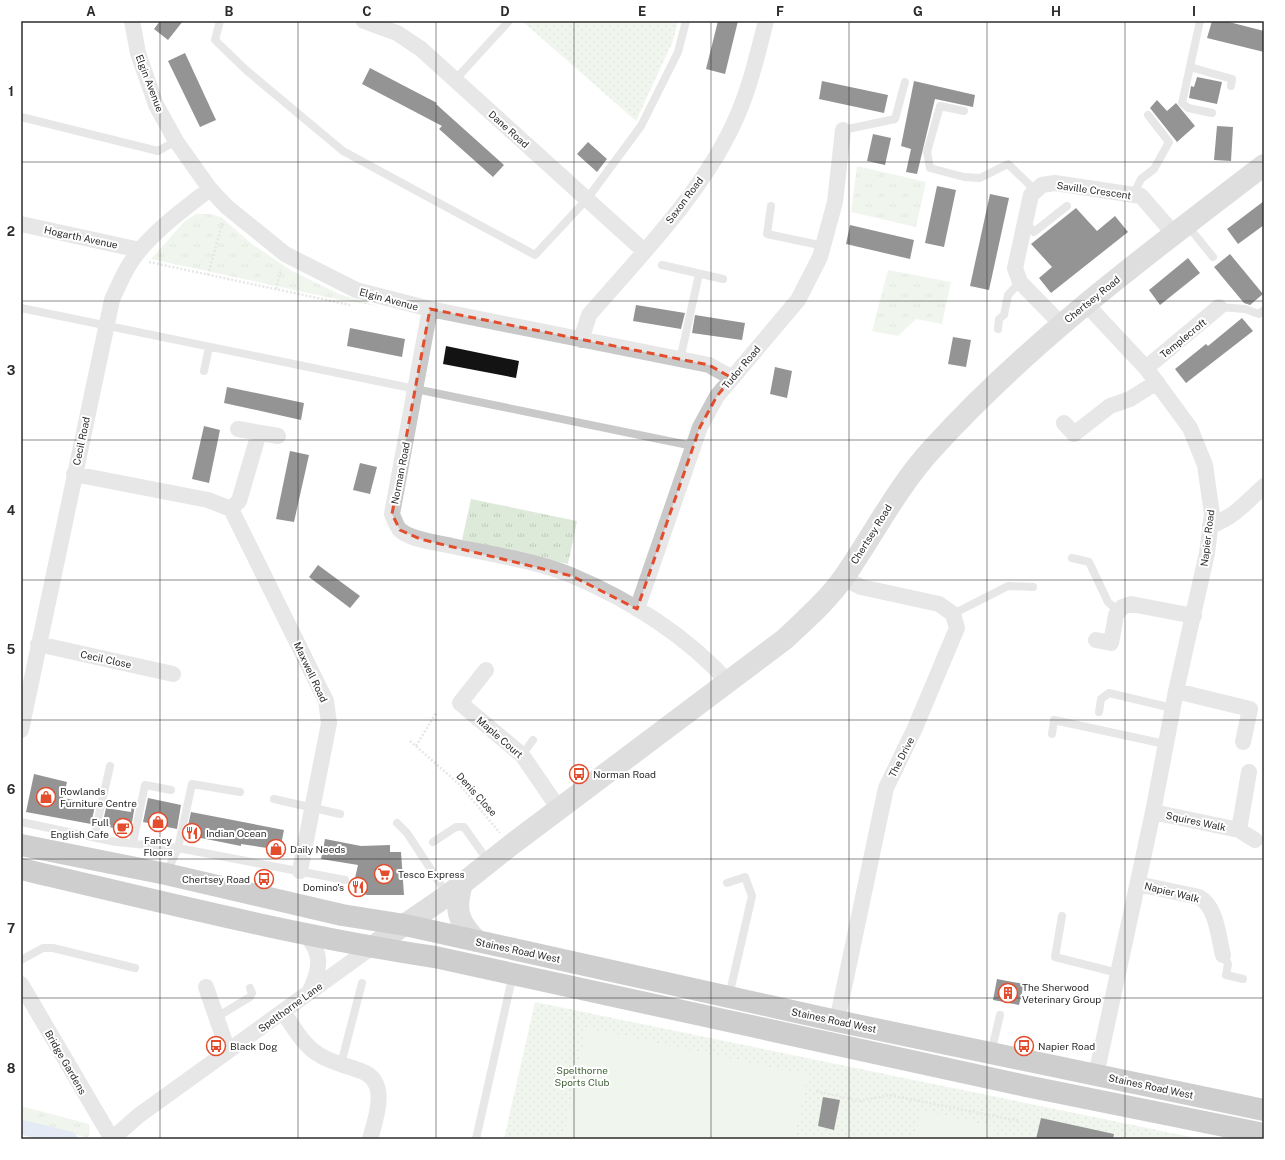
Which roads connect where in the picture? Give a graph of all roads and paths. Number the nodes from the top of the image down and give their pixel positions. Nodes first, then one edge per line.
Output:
1 (132, 21) edge
2 (220, 21) edge
3 (364, 21) edge
4 (509, 21) edge
5 (686, 21) edge
6 (766, 21) edge
7 (1200, 21) edge
8 (1190, 67) junction
9 (455, 80) junction
10 (905, 82) dead end
11 (1231, 86) dead end
12 (964, 111) dead end
13 (1212, 113) dead end
14 (1148, 115) dead end
15 (21, 117) edge
16 (843, 130) joint
17 (176, 141) junction
18 (1264, 165) edge
19 (210, 189) junction
20 (1036, 190) junction
21 (1134, 195) junction
22 (587, 199) junction
23 (772, 206) dead end
24 (1067, 206) dead end
25 (227, 207) junction
26 (1025, 222) junction
27 (21, 224) edge
28 (1180, 229) junction
29 (824, 246) junction
30 (644, 251) junction
31 (137, 254) junction
32 (285, 254) junction
33 (1213, 257) dead end
34 (662, 266) dead end
35 (699, 274) junction
36 (208, 275) junction
37 (723, 279) dead end
38 (1020, 282) junction
39 (276, 289) junction
40 (1086, 304) junction
41 (352, 306) dead end
42 (21, 308) edge
43 (1220, 308) joint
44 (430, 310) junction
45 (1264, 310) edge
46 (1061, 324) junction
47 (106, 326) junction
48 (998, 329) dead end
49 (581, 340) junction
50 (209, 347) junction
51 (680, 360) junction
52 (1146, 368) junction
53 (204, 371) dead end
54 (732, 378) junction
55 (1157, 382) junction
56 (415, 390) junction
57 (1064, 423) dead end
58 (238, 429) dead end
59 (258, 433) junction
60 (278, 436) dead end
61 (694, 446) junction
62 (74, 474) junction
63 (1264, 486) edge
64 (231, 509) junction
65 (1210, 526) junction
66 (1072, 558) dead end
67 (843, 578) junction
68 (1033, 587) dead end
69 (637, 609) junction
70 (1118, 611) junction
71 (953, 614) junction
72 (1194, 616) junction
73 (1096, 640) dead end
74 (38, 644) junction
75 (486, 670) dead end
76 (173, 674) dead end
77 (729, 683) junction
78 (1176, 691) junction
79 (1172, 708) junction
80 (1099, 712) dead end
81 (436, 713) dead end
82 (21, 730) edge
83 (1052, 734) dead end
84 (533, 740) dead end
85 (410, 741) dead end
86 (1243, 742) dead end
87 (1165, 744) junction
88 (416, 746) junction
89 (522, 755) junction
90 (110, 766) dead end
91 (1249, 772) dead end
92 (171, 790) dead end
93 (240, 792) dead end
94 (274, 799) dead end
95 (312, 808) junction
96 (559, 809) junction
97 (1154, 812) junction
98 (340, 814) dead end
99 (21, 822) edge
100 (397, 823) dead end
101 (1238, 830) junction
102 (94, 837) junction
103 (1255, 840) dead end
104 (433, 842) dead end
105 (133, 843) junction
106 (21, 845) edge
107 (511, 845) junction
108 (178, 848) junction
109 (489, 863) junction
110 (21, 869) edge
111 (300, 870) junction
112 (166, 874) junction
113 (345, 880) dead end
114 (727, 883) dead end
115 (1138, 884) junction
116 (455, 890) junction
117 (342, 915) junction
118 (1062, 916) dead end
119 (405, 925) junction
120 (305, 934) junction
121 (477, 941) junction
122 (372, 947) junction
123 (1223, 955) joint
124 (435, 957) junction
125 (21, 960) edge
126 (135, 968) dead end
127 (513, 973) junction
128 (1118, 973) junction
129 (1242, 979) dead end
130 (362, 983) dead end
131 (21, 984) edge
132 (206, 987) dead end
133 (250, 988) dead end
134 (309, 993) junction
135 (729, 997) junction
136 (283, 1012) junction
137 (1000, 1015) dead end
138 (217, 1018) junction
139 (837, 1021) junction
140 (228, 1051) junction
141 (991, 1053) junction
142 (341, 1064) junction
143 (1096, 1075) junction
144 (816, 1091) dead end
145 (1264, 1110) edge
146 (1019, 1121) dead end
147 (1264, 1134) edge
148 (112, 1139) edge
149 (370, 1139) edge
150 (476, 1139) edge

1 - 17 street, Elgin Avenue
2 - 22 lane
3 - 9 street, Dane Road
4 - 9 lane
5 - 22 lane
6 - 30 street, Saxon Road
7 - 8 lane
8 - 11 lane
8 - 13 lane
9 - 22 street, Dane Road
10 - 16 lane
12 - 20 lane
14 - 21 lane
15 - 17 lane
16 - 29 street, Tudor Road
17 - 19 street, Elgin Avenue
18 - 28 street, Chertsey Road
19 - 25 street, Elgin Avenue
19 - 31 street, Cecil Road
20 - 21 street, Saville Crescent
20 - 26 street
21 - 28 street, Saville Crescent
22 - 30 street, Dane Road
23 - 29 lane
24 - 26 lane
25 - 32 street, Elgin Avenue
25 - 36 path
26 - 38 street
27 - 31 street, Hogarth Avenue
28 - 33 lane
28 - 40 street, Chertsey Road
29 - 54 street, Tudor Road
30 - 49 street, Saxon Road
31 - 36 path
31 - 47 street, Cecil Road
32 - 39 path
32 - 44 street, Elgin Avenue
34 - 35 lane
35 - 37 lane
35 - 51 lane
36 - 39 path
38 - 46 street
38 - 48 lane
39 - 41 path
40 - 46 street, Chertsey Road
40 - 52 street, Napier Road
42 - 47 lane
43 - 45 lane
43 - 52 street, Templecroft
44 - 49 street, Elgin Avenue
44 - 56 street, Norman Road
46 - 67 street, Chertsey Road
47 - 50 lane
47 - 62 street, Cecil Road
49 - 51 street, Elgin Avenue
50 - 53 lane
50 - 56 lane
51 - 54 street, Elgin Avenue
52 - 55 street, Napier Road
54 - 61 street, Tudor Road
55 - 57 street
55 - 65 street, Napier Road
56 - 61 lane
56 - 69 street, Norman Road
58 - 59 street
59 - 60 street
59 - 64 street
61 - 69 street, Tudor Road
62 - 64 street
62 - 74 street, Cecil Road
63 - 65 street
64 - 95 street, Maxwell Road
65 - 72 street, Napier Road
66 - 70 lane
67 - 71 street
67 - 77 street, Chertsey Road
68 - 71 lane
69 - 77 street, Norman Road
70 - 72 street
70 - 73 street
71 - 139 street, The Drive
72 - 78 street, Napier Road
74 - 76 street, Cecil Close
74 - 82 street, Cecil Road
75 - 89 street, Maple Court
77 - 96 street, Chertsey Road
78 - 79 street, Napier Road
78 - 86 street
79 - 80 lane
79 - 87 street, Napier Road
81 - 88 path
83 - 87 lane
84 - 89 lane
85 - 88 path, Denis Close
87 - 97 street, Napier Road
88 - 107 path, Denis Close
89 - 96 street, Maple Court
90 - 102 lane
91 - 101 street, Squires Walk
92 - 105 lane
93 - 108 lane
94 - 95 lane
95 - 98 lane
95 - 111 street, Maxwell Road
96 - 107 street, Chertsey Road
97 - 101 street, Squires Walk
97 - 115 street, Napier Road
99 - 102 lane
100 - 116 lane
101 - 103 street, Squires Walk
102 - 105 lane
104 - 109 lane
105 - 108 lane
106 - 112 highway, Staines Road West
107 - 109 street, Chertsey Road
108 - 111 lane
108 - 112 lane
109 - 116 street, Chertsey Road
110 - 120 highway
111 - 113 lane
112 - 117 highway, Staines Road West
114 - 135 lane
115 - 123 street, Napier Walk
115 - 128 street, Napier Road
116 - 119 street, Chertsey Road
116 - 121 street
117 - 119 highway, Staines Road West
117 - 122 highway
118 - 128 lane
119 - 121 highway, Staines Road West
119 - 122 street, Chertsey Road
119 - 124 highway
120 - 122 highway
120 - 134 street
121 - 135 highway, Staines Road West
122 - 124 highway
122 - 134 street, Spelthorne Lane
123 - 129 lane
124 - 127 highway
125 - 126 lane
127 - 147 highway
127 - 150 lane
128 - 143 street, Napier Road
130 - 142 lane
131 - 148 street, Bridge Gardens
132 - 138 street
133 - 138 lane
134 - 136 street, Spelthorne Lane
135 - 139 highway, Staines Road West
136 - 140 street, Spelthorne Lane
136 - 142 street
137 - 141 lane
138 - 140 street
139 - 141 highway, Staines Road West
140 - 148 street, Spelthorne Lane
141 - 143 highway, Staines Road West
142 - 149 street
143 - 145 highway, Staines Road West
144 - 146 path

